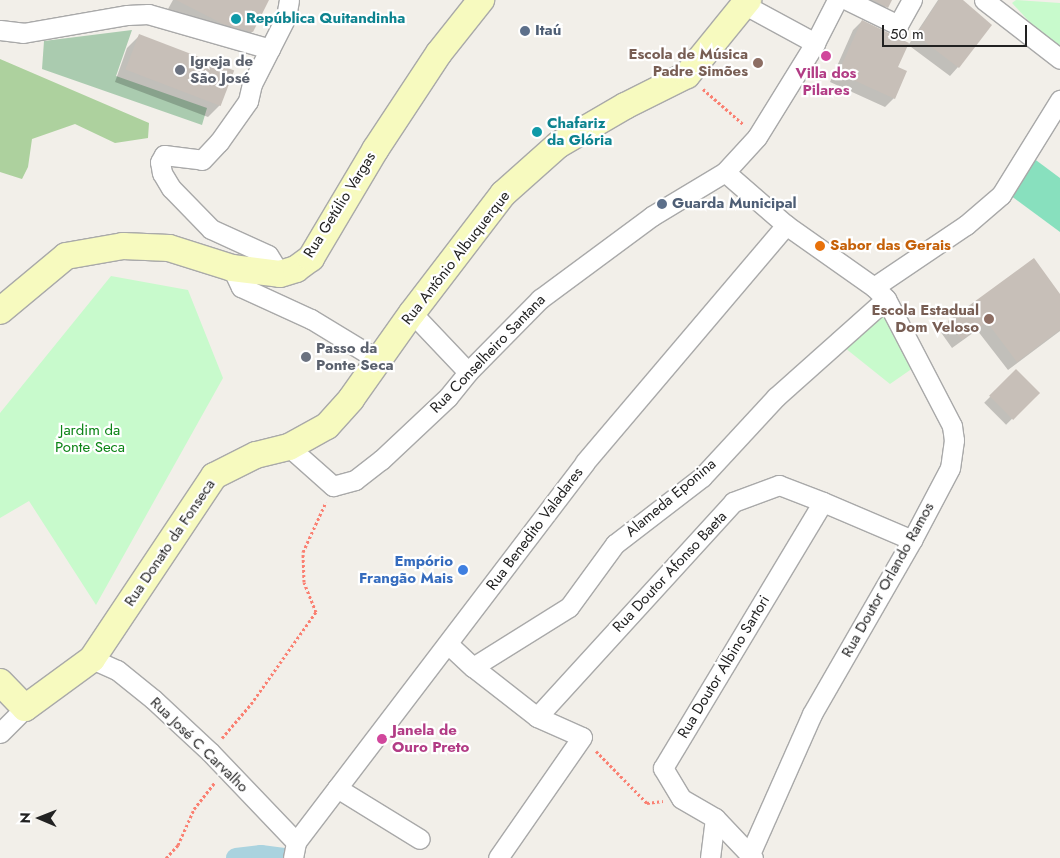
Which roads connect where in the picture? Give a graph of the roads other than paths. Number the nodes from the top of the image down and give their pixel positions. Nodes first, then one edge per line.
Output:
1 (289, 0) edge
2 (481, 0) edge
3 (837, 0) edge
4 (847, 0) edge
5 (912, 0) edge
6 (984, 0) edge
7 (746, 3) edge
8 (0, 30) edge
9 (815, 43) junction
10 (270, 49) junction
11 (1060, 59) edge
12 (1060, 100) edge
13 (725, 172) junction
14 (786, 225) junction
15 (232, 268) junction
16 (280, 274) junction
17 (880, 293) junction
18 (0, 311) edge
19 (412, 313) junction
20 (380, 361) junction
21 (468, 372) junction
22 (289, 447) junction
23 (823, 502) junction
24 (912, 540) junction
25 (448, 644) junction
26 (92, 660) junction
27 (473, 667) junction
28 (0, 682) edge
29 (25, 708) junction
30 (537, 717) junction
31 (0, 733) edge
32 (337, 788) junction
33 (715, 818) junction
34 (420, 839) dead end
35 (294, 849) edge
36 (752, 856) edge
37 (498, 858) edge
38 (710, 858) edge

1 - 10 street
2 - 16 street, Rua Getúlio Vargas
3 - 9 street, Rua Conselheiro Santana
4 - 5 street
6 - 11 street
7 - 9 street
7 - 19 street, Rua Antônio Albuquerque
8 - 10 street
9 - 13 street, Rua Conselheiro Santana
10 - 16 street
12 - 17 street, Alameda Eponina
13 - 14 street
13 - 21 street, Rua Conselheiro Santana
14 - 17 street
14 - 25 street, Rua Benedito Valadares
15 - 16 street
15 - 18 street
15 - 20 street
17 - 24 street, Rua Doutor Orlando Ramos
17 - 27 street, Alameda Eponina
19 - 20 street, Rua Antônio Albuquerque
19 - 21 street
20 - 22 street, Rua Donato da Fonseca
21 - 22 street, Rua Conselheiro Santana
22 - 26 street, Rua Donato da Fonseca
23 - 24 street, Rua Doutor Afonso Baeta
23 - 30 street, Rua Doutor Afonso Baeta
23 - 33 street, Rua Doutor Albino Sartori
24 - 36 street, Rua Doutor Orlando Ramos
25 - 27 street
25 - 32 street, Rua Benedito Valadares
26 - 29 street
26 - 35 street, Rua José C Carvalho
27 - 30 street
28 - 29 street
29 - 31 street
30 - 37 street
32 - 34 street
32 - 35 street, Rua Benedito Valadares
33 - 36 street, Rua Doutor Albino Sartori
33 - 38 street

